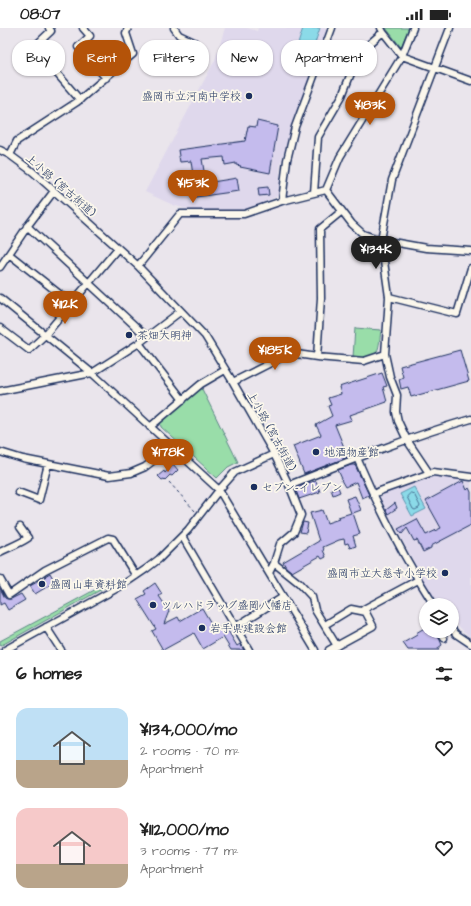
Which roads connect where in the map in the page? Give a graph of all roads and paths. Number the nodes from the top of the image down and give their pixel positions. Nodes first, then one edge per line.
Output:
1 (49, 28) edge
2 (83, 28) edge
3 (128, 28) edge
4 (174, 28) edge
5 (332, 28) edge
6 (413, 28) edge
7 (450, 28) edge
8 (382, 30) edge
9 (190, 40) edge
10 (402, 56) junction
11 (435, 69) junction
12 (106, 78) junction
13 (471, 81) edge
14 (80, 100) junction
15 (0, 151) edge
16 (10, 155) junction
17 (326, 190) junction
18 (54, 191) junction
19 (314, 192) junction
20 (282, 201) junction
21 (342, 211) junction
22 (27, 226) junction
23 (381, 240) junction
24 (118, 248) junction
25 (471, 251) edge
26 (8, 254) junction
27 (138, 266) junction
28 (0, 267) edge
29 (471, 268) edge
30 (88, 282) junction
31 (389, 297) junction
32 (0, 298) edge
33 (71, 303) junction
34 (181, 311) junction
35 (0, 328) edge
36 (45, 335) junction
37 (147, 337) junction
38 (139, 343) junction
39 (384, 354) junction
40 (316, 357) junction
41 (225, 370) junction
42 (92, 373) junction
43 (233, 382) junction
44 (1, 390) edge
45 (182, 400) junction
46 (471, 419) edge
47 (150, 427) junction
48 (407, 440) junction
49 (171, 447) junction
50 (0, 452) edge
51 (274, 454) junction
52 (357, 458) junction
53 (48, 464) junction
54 (429, 473) junction
55 (471, 477) edge
56 (169, 482) dead end
57 (289, 485) junction
58 (219, 490) junction
59 (18, 492) dead end
60 (373, 495) junction
61 (195, 512) dead end
62 (20, 527) dead end
63 (182, 536) junction
64 (0, 552) edge
65 (274, 563) junction
66 (269, 573) junction
67 (136, 576) junction
68 (0, 579) edge
69 (418, 580) junction
70 (283, 597) junction
71 (430, 598) edge
72 (366, 612) junction
73 (328, 623) dead end
74 (235, 626) junction
75 (46, 627) junction
76 (459, 636) edge
77 (471, 644) edge
78 (337, 646) junction
79 (4, 650) edge
80 (61, 650) edge
81 (249, 650) edge
82 (315, 650) edge
83 (329, 650) edge

1 - 14 street
2 - 12 street
3 - 12 street
4 - 9 street
5 - 20 street
6 - 10 street
7 - 11 street
8 - 10 street
8 - 19 street
10 - 11 street
10 - 17 street
11 - 13 street
11 - 23 street
12 - 14 street
14 - 16 street
15 - 16 street, 上小路 (宮古街道)
16 - 18 street, 上小路 (宮古街道)
17 - 19 street
17 - 21 street
18 - 22 street
18 - 24 street, 上小路 (宮古街道)
19 - 20 street
20 - 27 street
21 - 23 street
21 - 40 street
22 - 26 street
22 - 30 street
23 - 25 street
23 - 31 street
24 - 27 street, 上小路 (宮古街道)
24 - 30 street
26 - 28 street
26 - 33 street
27 - 34 street, 上小路 (宮古街道)
29 - 31 street
30 - 33 street
30 - 37 street
31 - 39 street
32 - 36 street
33 - 36 street
34 - 37 street
34 - 41 street, 上小路 (宮古街道)
35 - 36 street
36 - 42 street
37 - 38 street
38 - 42 street
38 - 45 street
39 - 40 street
39 - 48 street
40 - 43 street
41 - 43 street, 上小路 (宮古街道)
41 - 45 street
42 - 44 street
42 - 47 street
43 - 51 street, 上小路 (宮古街道)
45 - 47 street
46 - 48 street, 上小路 (宮古街道)
47 - 49 street
48 - 52 street, 上小路 (宮古街道)
48 - 54 street
49 - 53 street
49 - 58 street
50 - 53 street
51 - 57 street, 上小路 (宮古街道)
51 - 58 street
52 - 57 street, 上小路 (宮古街道)
52 - 60 street
53 - 59 street
54 - 55 street
54 - 60 street
56 - 61 path
57 - 65 street
58 - 63 street
58 - 66 street
60 - 69 street
62 - 64 street
63 - 67 street
63 - 74 street
65 - 66 street
65 - 78 street
66 - 70 street
67 - 68 street
67 - 75 street
69 - 71 street
69 - 72 street
70 - 74 street
70 - 82 street
72 - 73 street
72 - 78 street
74 - 81 street
75 - 79 street
75 - 80 street
76 - 77 street
78 - 83 street

